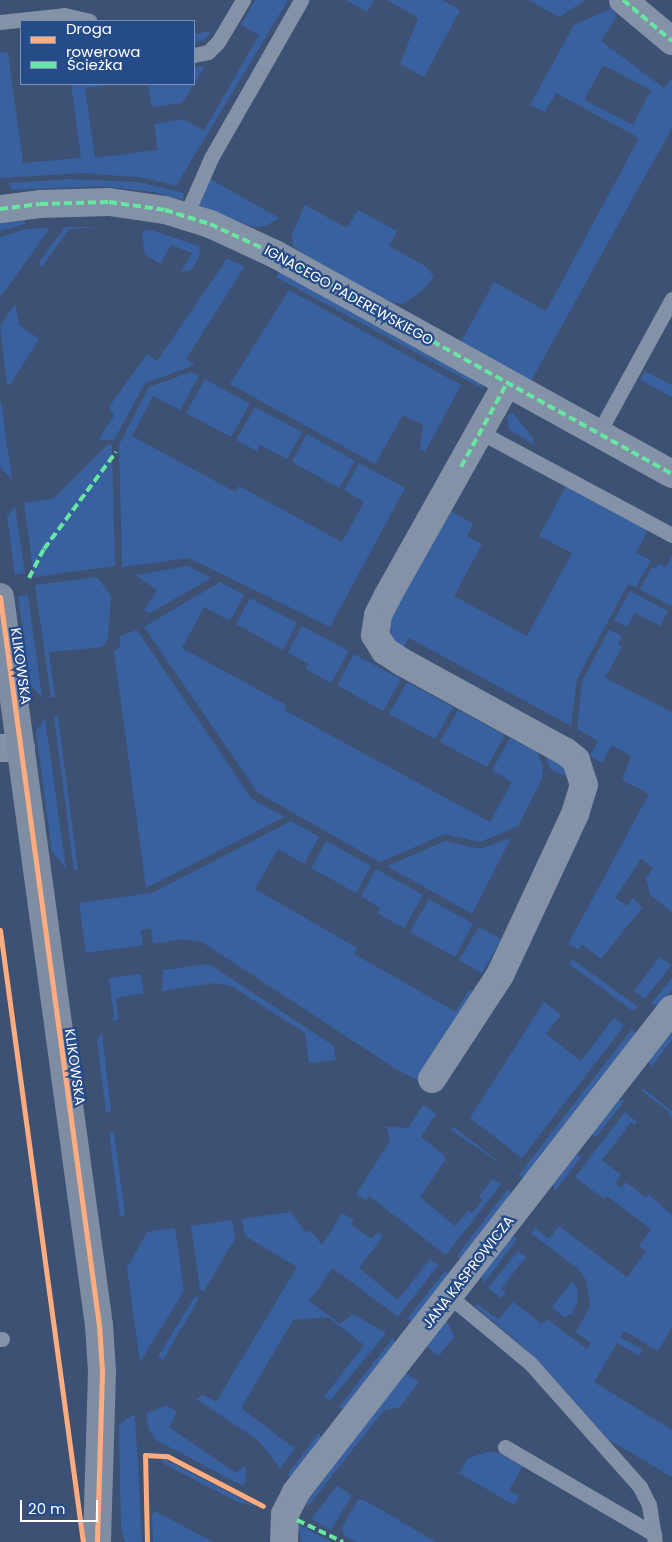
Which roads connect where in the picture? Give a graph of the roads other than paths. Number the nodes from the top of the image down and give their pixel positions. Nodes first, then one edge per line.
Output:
1 (243, 0) edge
2 (301, 0) edge
3 (623, 0) edge
4 (85, 20) edge
5 (0, 22) edge
6 (672, 41) edge
7 (195, 55) edge
8 (0, 209) edge
9 (186, 215) junction
10 (672, 299) edge
11 (507, 383) junction
12 (480, 432) junction
13 (598, 434) junction
14 (672, 474) edge
15 (672, 535) edge
16 (0, 598) edge
17 (10, 748) edge
18 (672, 1009) edge
19 (432, 1079) dead end
20 (449, 1296) junction
21 (505, 1447) dead end
22 (100, 1479) junction
23 (655, 1538) edge
24 (97, 1542) edge
25 (114, 1542) edge
26 (284, 1542) edge

1 - 7 lane
2 - 9 lane
3 - 6 street
4 - 5 lane
8 - 9 street, IGNACEGO PADEREWSKIEGO
9 - 11 street, IGNACEGO PADEREWSKIEGO
10 - 13 lane
11 - 12 street
11 - 13 street, IGNACEGO PADEREWSKIEGO
12 - 15 lane
12 - 19 street
13 - 14 street, IGNACEGO PADEREWSKIEGO
16 - 17 street, KLIKOWSKA
17 - 22 street, KLIKOWSKA
18 - 20 street, JANA KASPROWICZA
20 - 23 lane
20 - 26 street, JANA KASPROWICZA
21 - 23 lane
22 - 24 street, KLIKOWSKA
22 - 25 street, KLIKOWSKA

